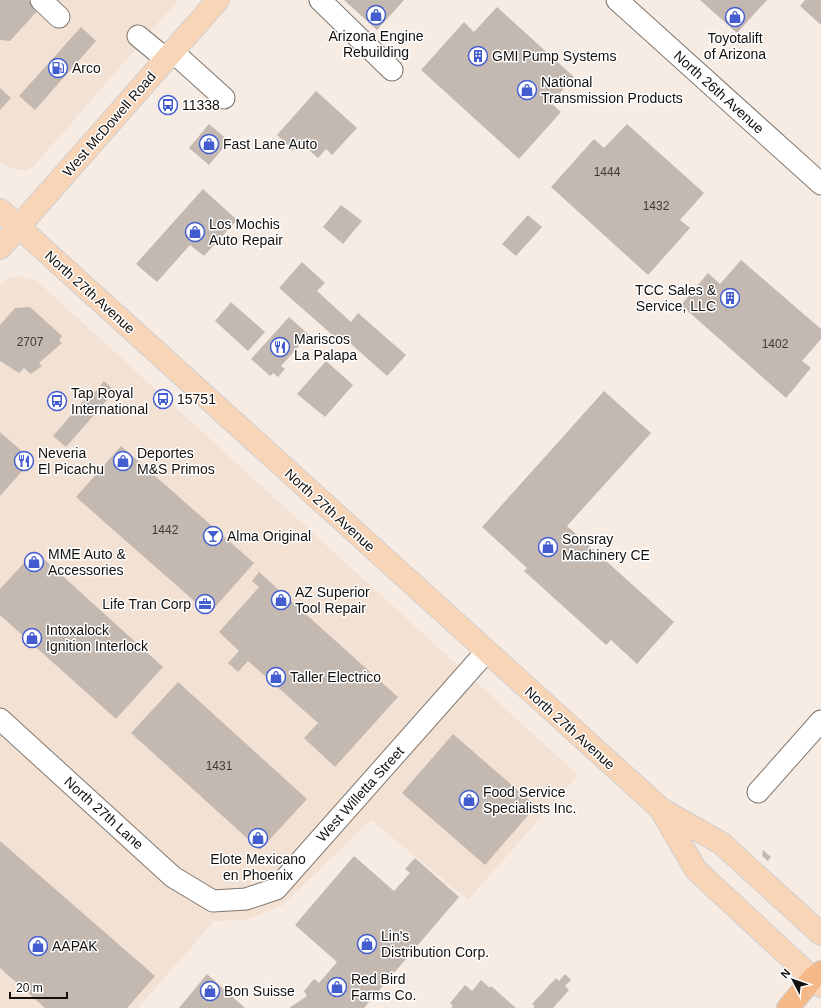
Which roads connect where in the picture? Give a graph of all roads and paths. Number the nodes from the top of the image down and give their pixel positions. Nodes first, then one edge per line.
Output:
1 (41, 0) edge
2 (218, 0) edge
3 (320, 0) edge
4 (617, 0) edge
5 (59, 17) dead end
6 (138, 36) dead end
7 (169, 55) junction
8 (392, 70) dead end
9 (224, 98) dead end
10 (821, 184) edge
11 (0, 210) edge
12 (19, 226) junction
13 (0, 248) edge
14 (486, 652) junction
15 (0, 719) edge
16 (821, 721) edge
17 (758, 792) dead end
18 (661, 809) junction
19 (213, 901) joint
20 (821, 934) edge
21 (818, 978) edge
22 (788, 1008) edge

1 - 5 street
2 - 7 main road, West McDowell Road
3 - 8 street
4 - 10 street, North 26th Avenue
6 - 7 street
7 - 9 street
7 - 12 main road, West McDowell Road
11 - 12 main road, North 27th Avenue
12 - 13 main road, West McDowell Road
12 - 14 main road, North 27th Avenue
14 - 18 main road, North 27th Avenue
14 - 19 street, West Willetta Street
15 - 19 street, North 27th Lane
16 - 17 street
18 - 20 main road, North 27th Avenue
18 - 21 main road, North 27th Avenue
21 - 22 highway

